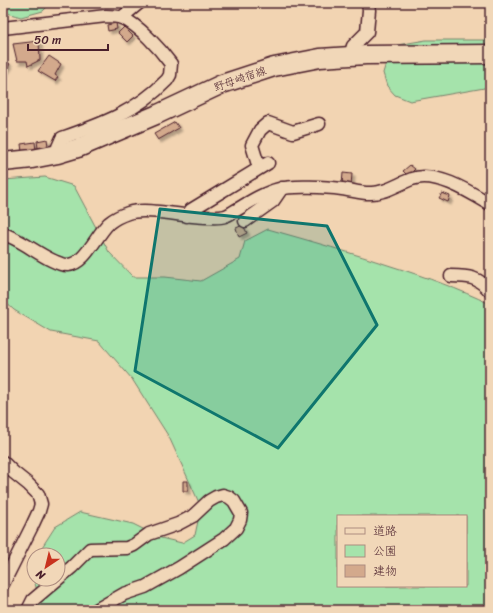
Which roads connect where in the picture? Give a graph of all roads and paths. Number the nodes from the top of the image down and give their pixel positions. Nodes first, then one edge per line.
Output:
1 (139, 3) edge
2 (368, 3) edge
3 (122, 18) junction
4 (3, 28) edge
5 (490, 54) edge
6 (350, 56) junction
7 (319, 124) dead end
8 (58, 154) junction
9 (3, 162) edge
10 (282, 188) junction
11 (490, 204) edge
12 (187, 216) junction
13 (245, 221) dead end
14 (3, 234) edge
15 (451, 276) dead end
16 (490, 291) edge
17 (3, 462) edge
18 (3, 584) edge
19 (28, 610) edge
20 (96, 610) edge

1 - 3 street
2 - 6 street
3 - 4 street
3 - 8 street
5 - 6 main road, 野母崎宿線
6 - 8 main road, 野母崎宿線
7 - 12 street
8 - 9 main road, 野母崎宿線
10 - 11 street
10 - 12 street
10 - 13 street
12 - 14 street
15 - 16 street
17 - 18 street
19 - 20 street

